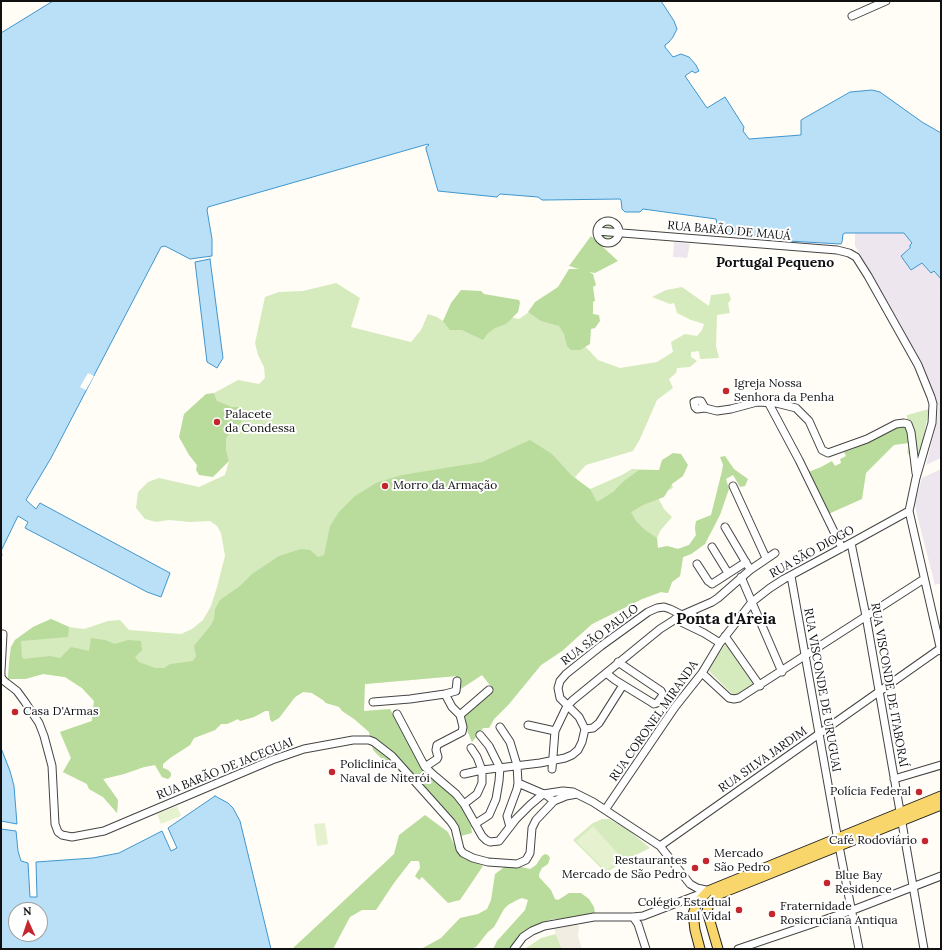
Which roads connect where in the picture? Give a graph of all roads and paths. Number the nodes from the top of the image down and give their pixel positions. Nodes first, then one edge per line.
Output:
1 (886, 1) edge
2 (852, 16) dead end
3 (597, 231) junction
4 (619, 232) junction
5 (768, 402) junction
6 (707, 408) dead end
7 (916, 478) junction
8 (733, 486) dead end
9 (909, 511) junction
10 (725, 527) dead end
11 (852, 543) junction
12 (712, 547) dead end
13 (842, 548) junction
14 (775, 554) dead end
15 (766, 558) junction
16 (746, 562) junction
17 (696, 564) dead end
18 (750, 570) junction
19 (728, 573) junction
20 (791, 576) junction
21 (741, 577) junction
22 (924, 579) junction
23 (752, 602) junction
24 (686, 613) junction
25 (866, 616) junction
26 (675, 619) junction
27 (694, 628) junction
28 (3, 634) dead end
29 (726, 636) junction
30 (720, 643) junction
31 (941, 649) edge
32 (806, 656) junction
33 (618, 662) junction
34 (1, 672) edge
35 (782, 672) junction
36 (606, 673) junction
37 (702, 673) junction
38 (457, 681) dead end
39 (623, 685) junction
40 (760, 686) junction
41 (489, 690) dead end
42 (879, 691) junction
43 (445, 694) junction
44 (373, 702) dead end
45 (567, 706) junction
46 (397, 714) dead end
47 (460, 715) junction
48 (528, 725) dead end
49 (500, 727) dead end
50 (585, 729) junction
51 (555, 731) junction
52 (480, 734) dead end
53 (819, 735) junction
54 (471, 748) dead end
55 (553, 760) junction
56 (517, 765) junction
57 (941, 765) edge
58 (425, 767) junction
59 (500, 768) junction
60 (552, 769) dead end
61 (482, 770) junction
62 (464, 774) dead end
63 (894, 779) junction
64 (518, 783) junction
65 (543, 794) junction
66 (577, 794) junction
67 (941, 796) edge
68 (554, 801) junction
69 (464, 804) junction
70 (941, 805) edge
71 (605, 810) junction
72 (901, 817) junction
73 (475, 824) junction
74 (510, 827) junction
75 (838, 843) junction
76 (660, 846) junction
77 (941, 876) edge
78 (914, 887) junction
79 (709, 891) junction
80 (852, 910) junction
81 (633, 917) junction
82 (514, 949) edge
83 (646, 949) edge
84 (700, 949) edge
85 (718, 949) edge
86 (738, 949) edge
87 (859, 949) edge
88 (924, 949) edge

1 - 2 street
3 - 4 street, RUA BARÃO DE MAUÁ
3 - 4 street
3 - 4 street
4 - 7 street, RUA BARÃO DE MAUÁ
5 - 6 street
5 - 7 street
5 - 13 street
7 - 9 street
8 - 15 street
9 - 11 street, RUA SÃO DIOGO
9 - 22 street
10 - 16 street
11 - 13 street, RUA SÃO DIOGO
11 - 25 street, RUA VISCONDE DE ITABORAÍ
12 - 19 street
13 - 20 street, RUA SÃO DIOGO
14 - 15 street
15 - 18 street
16 - 18 street
16 - 19 street
17 - 19 street
18 - 21 street
20 - 23 street, RUA SÃO DIOGO
20 - 32 street, RUA VISCONDE DE URUGUAI
21 - 23 street
21 - 24 street
22 - 25 street
22 - 31 street
23 - 29 street, RUA SÃO DIOGO
23 - 35 street
24 - 26 street
24 - 27 street
24 - 45 street, RUA SÃO PAULO
25 - 32 street
25 - 42 street, RUA VISCONDE DE ITABORAÍ
26 - 27 street
26 - 33 street
27 - 30 street
28 - 34 street, RUA BARÃO DE JACEGUAI
29 - 30 street, RUA SÃO DIOGO
29 - 40 street
30 - 37 street, RUA CORONEL MIRANDA
31 - 42 street, RUA SILVA JARDIM
32 - 35 street
32 - 53 street, RUA VISCONDE DE URUGUAI
33 - 36 street
33 - 39 street
34 - 68 street, RUA BARÃO DE JACEGUAI
35 - 40 street
36 - 39 street
36 - 45 street
37 - 40 street
37 - 71 street, RUA CORONEL MIRANDA
38 - 43 street
39 - 50 street
41 - 47 street
42 - 53 street, RUA SILVA JARDIM
42 - 63 street, RUA VISCONDE DE ITABORAÍ
43 - 44 street
43 - 47 street
45 - 50 street, RUA SÃO PAULO
45 - 51 street
46 - 58 street
47 - 58 street
48 - 51 street
49 - 56 street
50 - 55 street
51 - 55 street
52 - 59 street
53 - 75 street, RUA VISCONDE DE URUGUAI
53 - 76 street, RUA SILVA JARDIM
54 - 61 street
55 - 56 street
55 - 60 street
56 - 59 street
56 - 64 street
57 - 63 street
58 - 69 street
59 - 61 street
59 - 73 street
61 - 62 street
61 - 69 street
63 - 72 street, RUA VISCONDE DE ITABORAÍ
64 - 65 street
64 - 74 street
65 - 66 street
65 - 68 street
65 - 74 street
66 - 68 street, RUA BARÃO DE JACEGUAI
66 - 71 street
67 - 72 main road
69 - 73 street
70 - 72 main road
71 - 76 street
72 - 75 main road
72 - 78 street, RUA VISCONDE DE ITABORAÍ
73 - 74 street
75 - 79 main road
75 - 80 street, RUA VISCONDE DE URUGUAI
75 - 85 main road
76 - 79 street
77 - 78 street
78 - 80 street
78 - 88 street, RUA VISCONDE DE ITABORAÍ
79 - 81 street
79 - 84 main road
80 - 86 street
80 - 87 street, RUA VISCONDE DE URUGUAI
81 - 82 street
81 - 83 street

